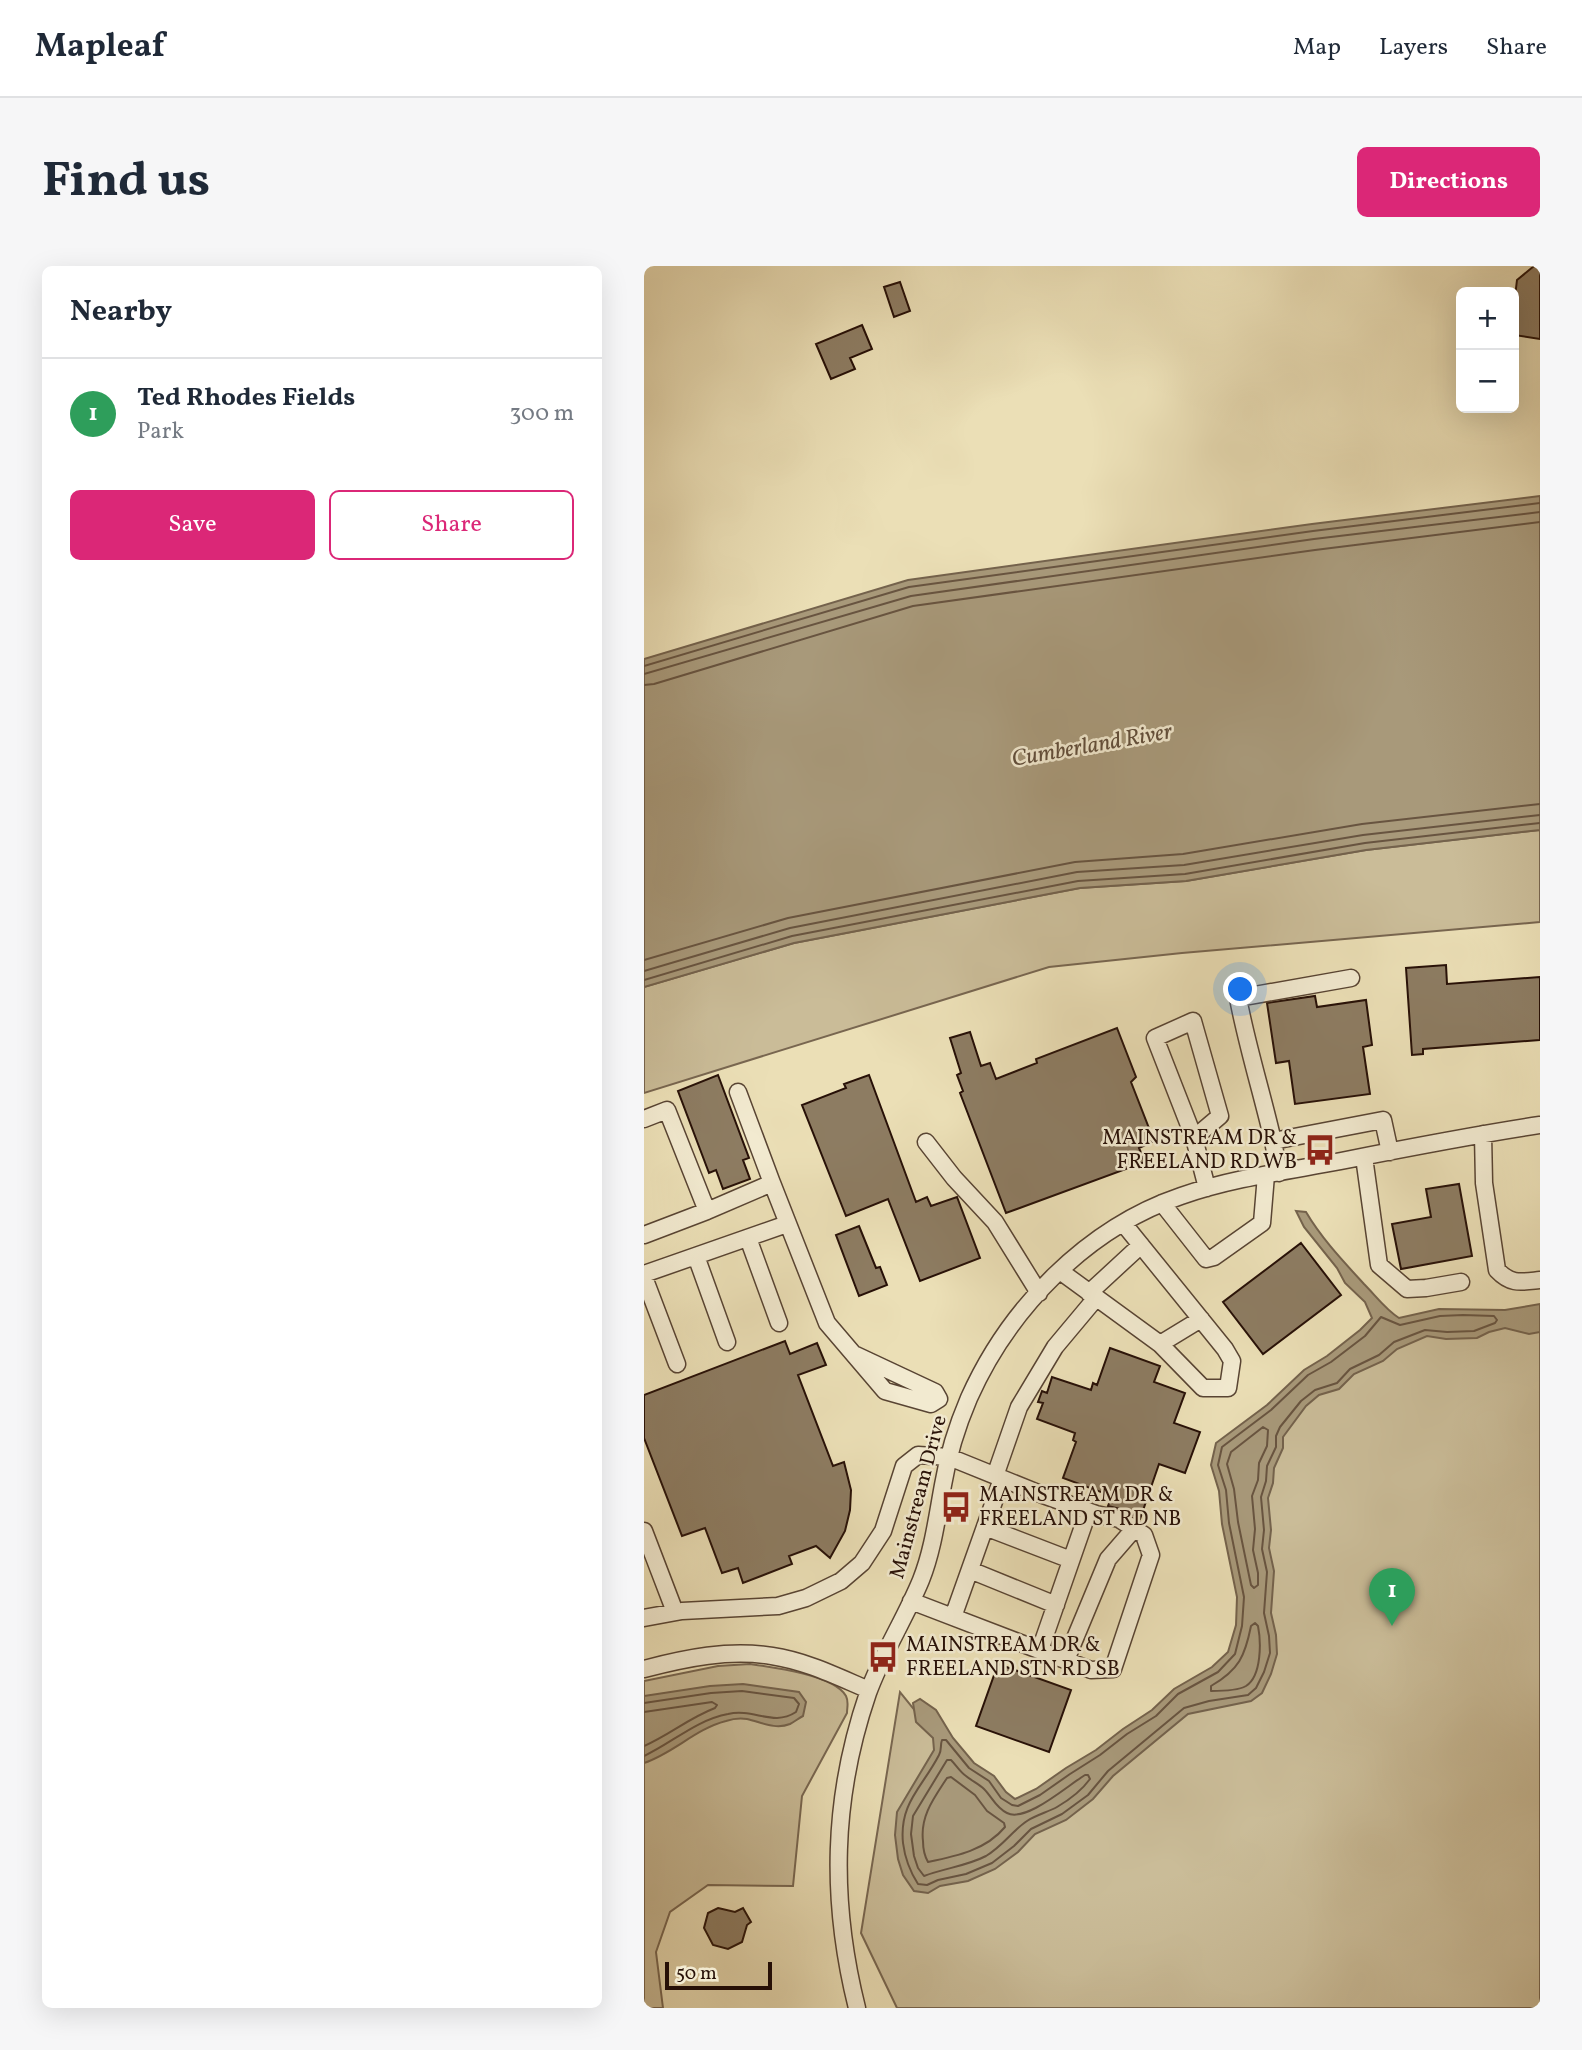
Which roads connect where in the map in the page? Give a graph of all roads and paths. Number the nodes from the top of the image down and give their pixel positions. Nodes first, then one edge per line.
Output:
1 (1351, 978) dead end
2 (738, 1092) dead end
3 (644, 1119) edge
4 (1540, 1125) edge
5 (1483, 1134) junction
6 (1194, 1138) junction
7 (1273, 1141) junction
8 (926, 1142) dead end
9 (1390, 1152) junction
10 (1364, 1157) junction
11 (1272, 1174) junction
12 (772, 1184) junction
13 (1207, 1188) junction
14 (1162, 1203) junction
15 (707, 1211) junction
16 (1123, 1223) junction
17 (787, 1224) junction
18 (644, 1235) edge
19 (748, 1238) junction
20 (1141, 1245) junction
21 (696, 1256) junction
22 (1060, 1271) junction
23 (644, 1276) edge
24 (1540, 1280) edge
25 (1461, 1282) dead end
26 (1039, 1293) junction
27 (1093, 1296) junction
28 (1201, 1319) junction
29 (779, 1323) dead end
30 (727, 1342) dead end
31 (1160, 1344) junction
32 (677, 1364) dead end
33 (965, 1409) junction
34 (949, 1457) junction
35 (998, 1477) junction
36 (1088, 1512) junction
37 (985, 1527) junction
38 (1134, 1529) junction
39 (644, 1531) edge
40 (1072, 1560) junction
41 (970, 1570) junction
42 (911, 1601) junction
43 (1056, 1605) junction
44 (675, 1612) junction
45 (953, 1617) junction
46 (644, 1618) edge
47 (1040, 1650) junction
48 (1066, 1660) junction
49 (644, 1669) edge
50 (869, 1690) junction
51 (857, 2008) edge

1 - 7 street
2 - 12 street
3 - 15 street
4 - 5 street, Mainstream Drive
5 - 9 street, Mainstream Drive
5 - 24 street
6 - 6 street
6 - 13 street
7 - 9 street
7 - 11 street
8 - 26 street
9 - 10 street, Mainstream Drive
10 - 11 street, Mainstream Drive
10 - 25 street
11 - 13 street, Mainstream Drive
11 - 14 street
12 - 15 street
12 - 17 street
13 - 14 street, Mainstream Drive
14 - 16 street, Mainstream Drive
15 - 18 street
16 - 20 street
16 - 22 street, Mainstream Drive
17 - 19 street
17 - 33 street
19 - 21 street
19 - 29 street
20 - 27 street
20 - 28 street
21 - 23 street
21 - 30 street
22 - 26 street, Mainstream Drive
22 - 27 street
23 - 32 street
26 - 33 street, Mainstream Drive
27 - 31 street
27 - 35 street
28 - 31 street
28 - 31 street
33 - 34 street, Mainstream Drive
34 - 35 street
34 - 42 street, Mainstream Drive
34 - 44 street
35 - 36 street
35 - 37 street
36 - 38 street
36 - 40 street
37 - 40 street
37 - 41 street
38 - 48 street
38 - 48 street
39 - 44 street
40 - 43 street
41 - 43 street
41 - 45 street
42 - 45 street
42 - 50 street, Mainstream Drive
43 - 47 street
44 - 46 street
45 - 47 street
47 - 48 street
49 - 50 street
50 - 51 street, Mainstream Drive

